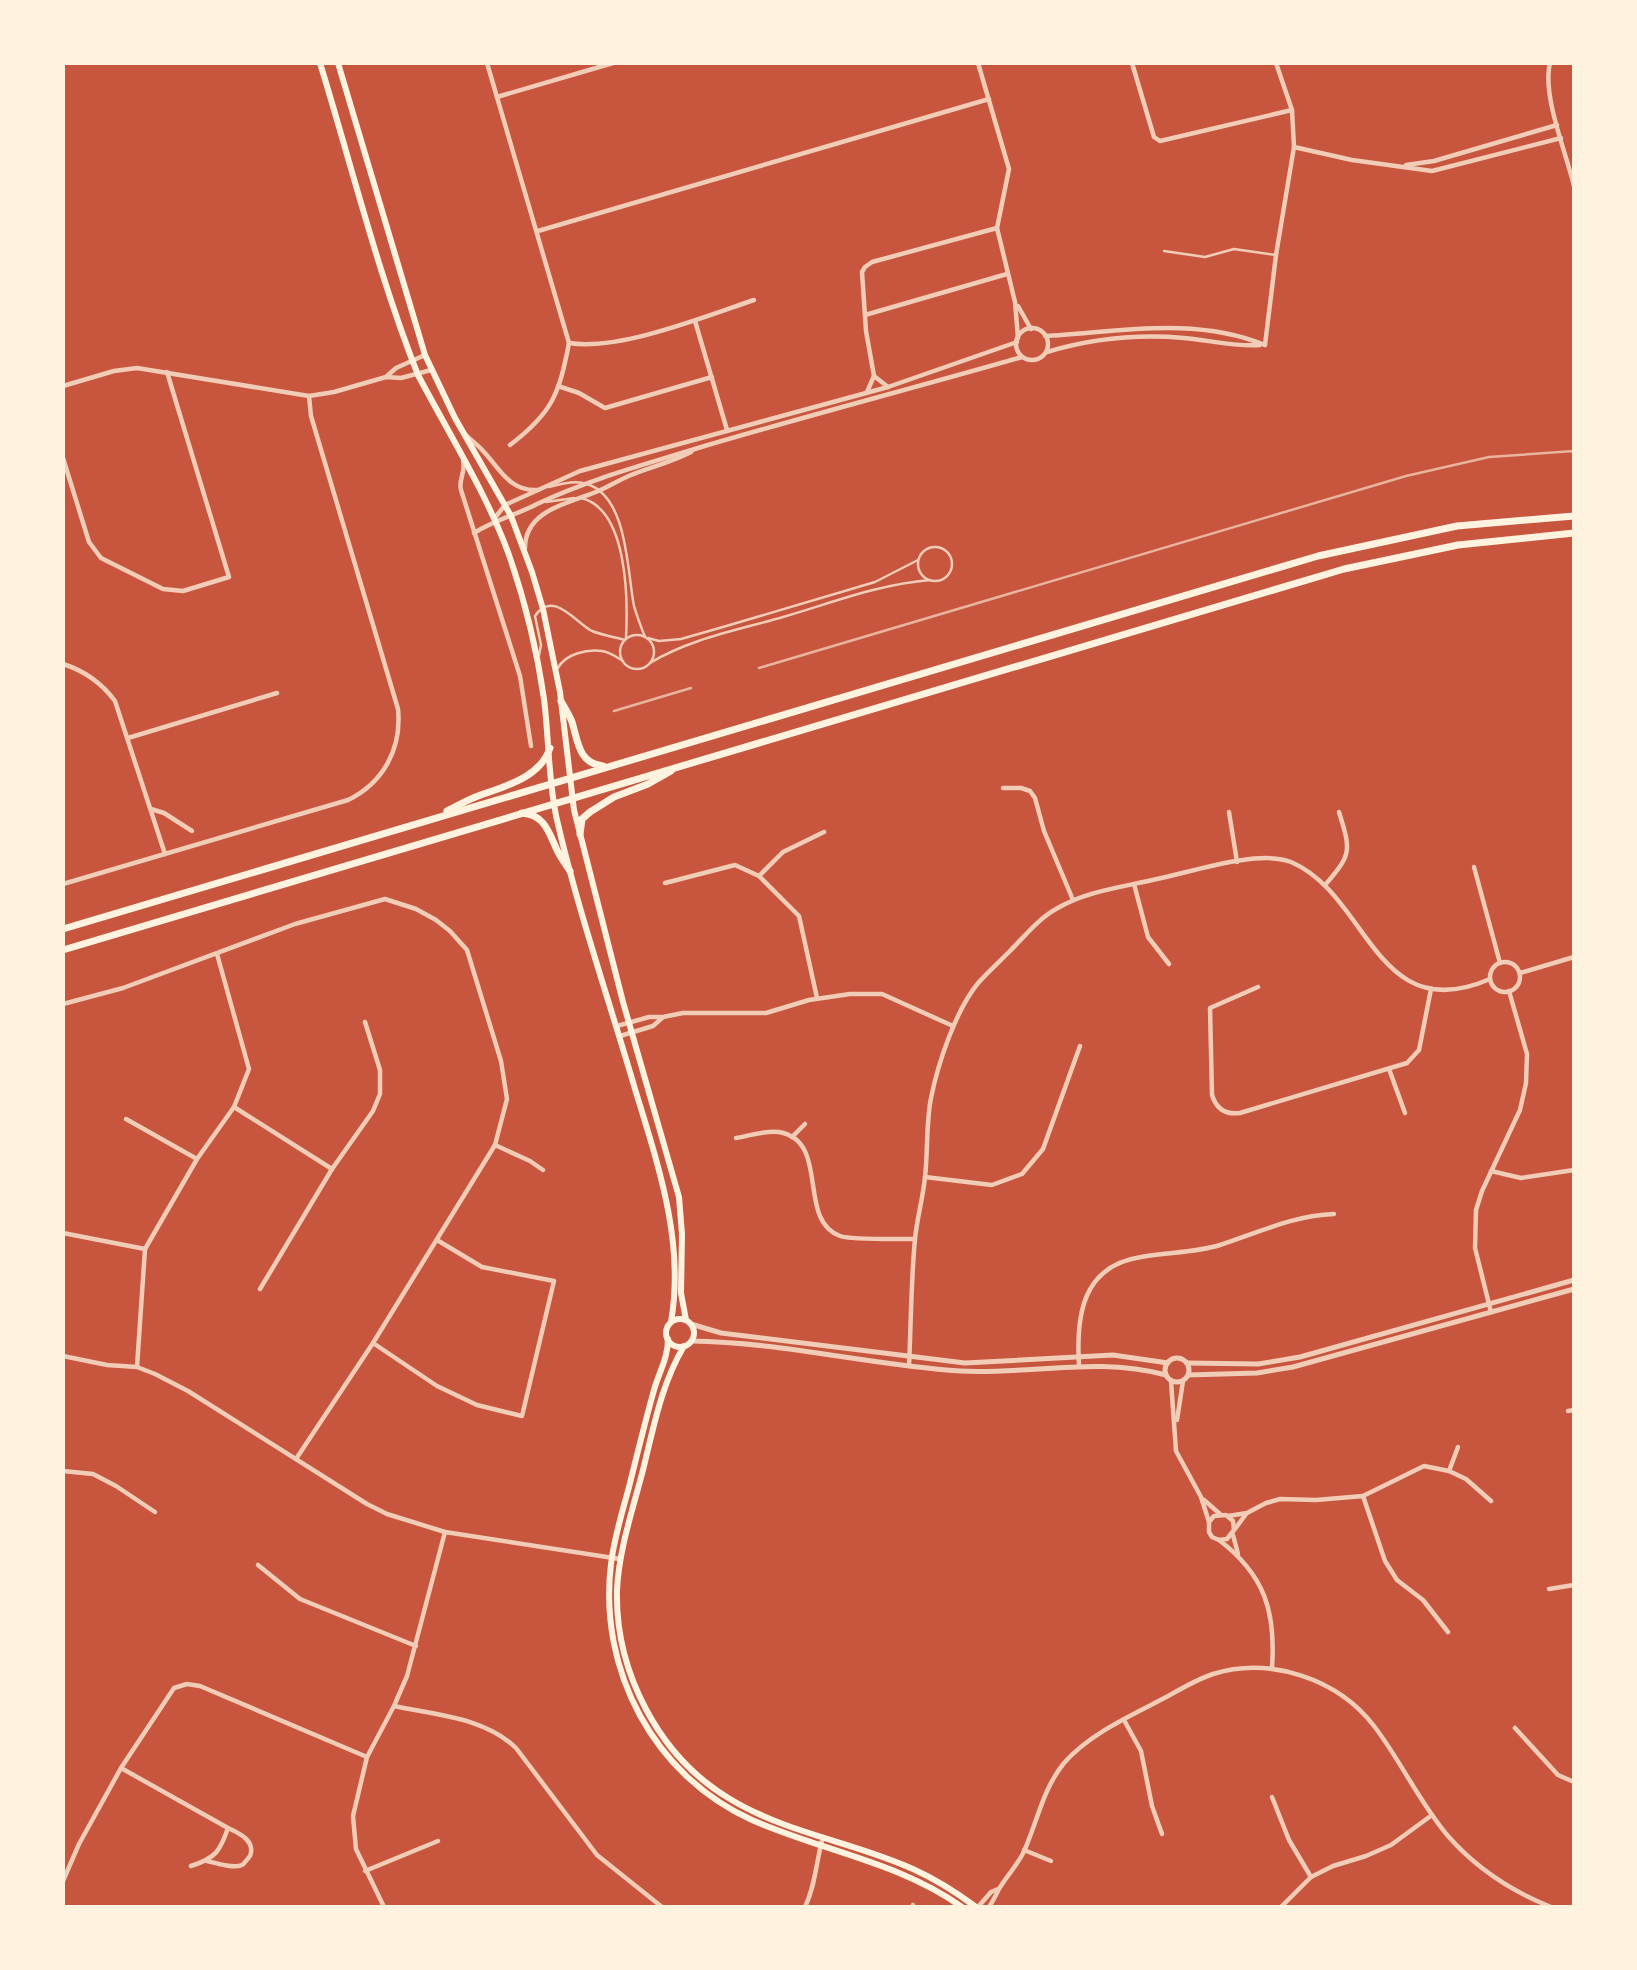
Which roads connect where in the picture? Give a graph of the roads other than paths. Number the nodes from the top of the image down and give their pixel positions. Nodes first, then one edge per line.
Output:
1 (320, 63) edge
2 (338, 63) edge
3 (487, 63) edge
4 (613, 63) edge
5 (978, 63) edge
6 (1132, 63) edge
7 (1276, 63) edge
8 (1550, 63) edge
9 (497, 97) junction
10 (989, 99) junction
11 (1292, 110) junction
12 (1557, 125) junction
13 (1561, 138) junction
14 (1294, 147) junction
15 (1402, 166) junction
16 (1573, 176) edge
17 (1574, 186) edge
18 (997, 228) junction
19 (538, 231) junction
20 (1164, 251) dead end
21 (1276, 255) junction
22 (1007, 274) junction
23 (754, 300) dead end
24 (1015, 302) junction
25 (865, 315) junction
26 (695, 321) junction
27 (1031, 329) junction
28 (1129, 330) junction
29 (1045, 336) junction
30 (1131, 338) junction
31 (1017, 340) junction
32 (569, 343) junction
33 (1265, 345) junction
34 (1047, 352) junction
35 (425, 355) junction
36 (1022, 357) junction
37 (412, 359) junction
38 (431, 370) junction
39 (167, 372) junction
40 (418, 375) junction
41 (874, 376) junction
42 (386, 377) junction
43 (712, 377) junction
44 (63, 386) edge
45 (558, 386) junction
46 (888, 387) junction
47 (867, 392) junction
48 (309, 396) junction
49 (727, 430) junction
50 (464, 433) junction
51 (510, 445) dead end
52 (702, 447) junction
53 (63, 458) edge
54 (463, 461) junction
55 (584, 483) junction
56 (545, 489) junction
57 (600, 490) junction
58 (580, 498) junction
59 (539, 504) junction
60 (505, 505) junction
61 (511, 516) junction
62 (1574, 516) edge
63 (494, 520) junction
64 (474, 533) junction
65 (1574, 533) edge
66 (526, 555) junction
67 (918, 560) junction
68 (930, 580) junction
69 (543, 609) junction
70 (647, 638) junction
71 (626, 639) junction
72 (623, 661) junction
73 (538, 662) junction
74 (650, 663) junction
75 (63, 664) edge
76 (557, 676) junction
77 (277, 693) dead end
78 (561, 701) junction
79 (128, 737) junction
80 (531, 746) dead end
81 (550, 748) junction
82 (616, 764) junction
83 (684, 764) junction
84 (569, 777) junction
85 (552, 783) junction
86 (1003, 788) dead end
87 (572, 798) junction
88 (554, 803) junction
89 (150, 808) junction
90 (1229, 812) dead end
91 (1339, 812) dead end
92 (518, 813) junction
93 (431, 819) junction
94 (192, 831) dead end
95 (824, 832) dead end
96 (580, 834) junction
97 (165, 854) junction
98 (1237, 862) junction
99 (1474, 867) dead end
100 (570, 871) junction
101 (760, 876) junction
102 (665, 883) dead end
103 (63, 884) edge
104 (1134, 884) junction
105 (1325, 885) junction
106 (1073, 900) junction
107 (63, 929) edge
108 (63, 950) edge
109 (218, 954) junction
110 (1574, 957) edge
111 (1500, 963) junction
112 (1169, 964) dead end
113 (1520, 972) junction
114 (1490, 979) junction
115 (1258, 988) dead end
116 (1431, 989) junction
117 (1509, 991) junction
118 (817, 998) junction
119 (63, 1004) edge
120 (663, 1017) junction
121 (365, 1022) dead end
122 (629, 1023) junction
123 (617, 1026) junction
124 (953, 1026) junction
125 (632, 1033) junction
126 (620, 1036) junction
127 (1080, 1046) dead end
128 (1389, 1069) junction
129 (234, 1107) junction
130 (1405, 1113) dead end
131 (126, 1119) dead end
132 (805, 1124) dead end
133 (792, 1138) junction
134 (736, 1139) dead end
135 (495, 1145) junction
136 (197, 1159) junction
137 (332, 1169) junction
138 (542, 1170) dead end
139 (1574, 1170) edge
140 (1491, 1171) junction
141 (925, 1177) junction
142 (1334, 1214) dead end
143 (63, 1233) edge
144 (915, 1239) junction
145 (437, 1240) junction
146 (145, 1249) junction
147 (1574, 1280) edge
148 (260, 1289) dead end
149 (1574, 1289) edge
150 (1489, 1303) junction
151 (1491, 1312) junction
152 (671, 1322) junction
153 (688, 1322) junction
154 (668, 1339) junction
155 (691, 1341) junction
156 (373, 1343) junction
157 (684, 1346) junction
158 (63, 1356) edge
159 (910, 1357) junction
160 (1079, 1357) junction
161 (1168, 1363) junction
162 (1187, 1363) junction
163 (1079, 1365) junction
164 (909, 1366) junction
165 (137, 1367) junction
166 (1166, 1375) junction
167 (1188, 1375) junction
168 (1171, 1381) junction
169 (1183, 1381) junction
170 (1175, 1428) junction
171 (1458, 1447) dead end
172 (296, 1459) junction
173 (63, 1471) edge
174 (1449, 1471) junction
175 (1363, 1496) junction
176 (1200, 1497) junction
177 (1490, 1501) dead end
178 (155, 1512) dead end
179 (1247, 1513) junction
180 (1220, 1514) junction
181 (1228, 1516) junction
182 (1209, 1522) junction
183 (445, 1532) junction
184 (1233, 1532) junction
185 (1219, 1540) junction
186 (611, 1557) junction
187 (1240, 1558) junction
188 (620, 1559) junction
189 (258, 1564) dead end
190 (1574, 1585) edge
191 (1549, 1589) dead end
192 (1448, 1632) dead end
193 (416, 1646) junction
194 (1272, 1668) junction
195 (394, 1706) junction
196 (1124, 1720) junction
197 (1515, 1728) dead end
198 (367, 1757) junction
199 (121, 1769) junction
200 (1574, 1782) edge
201 (1272, 1797) dead end
202 (1432, 1815) junction
203 (228, 1828) junction
204 (1162, 1834) dead end
205 (438, 1841) dead end
206 (821, 1841) junction
207 (1024, 1850) junction
208 (207, 1861) junction
209 (1051, 1861) dead end
210 (191, 1866) dead end
211 (365, 1871) junction
212 (1311, 1877) junction
213 (63, 1881) edge
214 (999, 1888) junction
215 (384, 1907) edge
216 (662, 1907) edge
217 (805, 1907) edge
218 (962, 1907) edge
219 (977, 1907) edge
220 (989, 1907) edge
221 (1281, 1907) edge
222 (1551, 1907) edge

1 - 37 main road
2 - 35 main road
3 - 9 street
4 - 9 street
5 - 10 street
6 - 11 street
7 - 11 street
8 - 12 street
9 - 19 street
10 - 18 street
10 - 19 street
11 - 14 street
12 - 13 street
12 - 15 street
13 - 15 street
13 - 16 street
14 - 15 street
14 - 21 street
16 - 17 street
18 - 22 street
18 - 25 street
19 - 32 street
20 - 21 lane
21 - 33 street
22 - 24 street
22 - 25 street
23 - 26 street
24 - 27 street
24 - 31 street
25 - 41 street
26 - 32 street
26 - 43 street
27 - 29 street
27 - 31 street
28 - 29 street
28 - 30 street
28 - 33 street
29 - 34 street
30 - 33 street
30 - 34 street
31 - 36 street
31 - 46 street
32 - 45 street
34 - 36 street
35 - 37 street
35 - 38 main road
36 - 52 street
37 - 40 main road
37 - 42 street
38 - 40 street
38 - 50 main road
39 - 44 street
39 - 48 street
39 - 53 street
40 - 42 street
40 - 54 main road
41 - 46 street
41 - 47 street
42 - 48 street
43 - 45 street
43 - 49 street
45 - 51 street
46 - 47 street
47 - 49 street
48 - 97 street
49 - 56 street
50 - 56 street
50 - 60 main road
52 - 55 street
52 - 57 street
54 - 63 main road
54 - 64 street
55 - 56 lane
55 - 57 lane
55 - 59 street
56 - 60 street
57 - 58 street
57 - 70 lane
58 - 59 lane
58 - 66 street
58 - 71 lane
59 - 61 street
60 - 61 main road
60 - 63 street
61 - 63 street
61 - 66 main road
62 - 82 highway
63 - 64 street
63 - 73 main road
64 - 80 street
65 - 83 highway
66 - 69 main road
67 - 68 lane
67 - 68 lane
67 - 70 lane
68 - 74 lane
69 - 71 lane
69 - 73 lane
69 - 76 main road
70 - 71 lane
70 - 74 lane
71 - 72 lane
72 - 74 lane
72 - 76 lane
73 - 81 main road
75 - 79 street
76 - 78 main road
77 - 79 street
78 - 82 highway
78 - 84 main road
79 - 89 street
81 - 85 main road
81 - 93 highway
82 - 84 highway
83 - 87 highway
83 - 96 highway
84 - 85 highway
84 - 87 main road
85 - 88 main road
85 - 93 highway
86 - 106 street
87 - 88 highway
87 - 96 main road
88 - 92 highway
88 - 100 main road
89 - 94 street
89 - 97 street
90 - 98 street
91 - 105 street
92 - 100 highway
92 - 108 highway
93 - 107 highway
95 - 101 street
96 - 122 main road
97 - 103 street
98 - 104 street
98 - 105 street
99 - 111 street
100 - 123 main road
101 - 102 street
101 - 118 street
104 - 106 street
104 - 112 street
105 - 116 street
106 - 124 street
109 - 119 street
109 - 129 street
109 - 135 street
110 - 113 street
111 - 113 street
111 - 114 street
113 - 117 street
114 - 116 street
114 - 117 street
115 - 128 street
116 - 128 street
117 - 140 street
118 - 120 street
118 - 124 street
120 - 122 street
120 - 125 street
121 - 137 street
122 - 123 street
122 - 125 main road
123 - 126 main road
124 - 141 street
125 - 126 street
125 - 153 main road
126 - 152 main road
127 - 141 street
128 - 130 street
129 - 136 street
129 - 137 street
131 - 136 street
132 - 133 street
133 - 134 street
133 - 144 street
135 - 138 street
135 - 145 street
136 - 146 street
137 - 148 street
139 - 140 street
140 - 150 street
141 - 144 street
142 - 160 street
143 - 146 street
144 - 159 street
145 - 156 street
145 - 156 street
146 - 165 street
147 - 150 street
149 - 151 street
150 - 151 street
150 - 162 street
151 - 167 street
152 - 153 main road
152 - 154 main road
153 - 155 main road
153 - 159 street
154 - 157 main road
154 - 186 main road
155 - 157 main road
155 - 164 street
156 - 172 street
157 - 188 main road
158 - 165 street
159 - 160 street
159 - 164 street
160 - 161 street
160 - 163 street
161 - 162 street
161 - 166 street
162 - 167 street
163 - 164 street
163 - 166 street
165 - 172 street
166 - 168 street
167 - 169 street
168 - 169 street
168 - 170 street
169 - 170 street
170 - 176 street
171 - 174 street
172 - 183 street
173 - 178 street
174 - 175 street
174 - 177 street
175 - 179 street
175 - 192 street
176 - 180 street
176 - 182 street
179 - 181 street
179 - 184 street
180 - 181 street
180 - 182 street
181 - 184 street
182 - 185 street
183 - 186 street
183 - 193 street
184 - 185 street
184 - 187 street
185 - 187 street
186 - 188 street
186 - 206 main road
187 - 194 street
188 - 206 main road
189 - 193 street
190 - 191 street
193 - 195 street
194 - 196 street
194 - 202 street
195 - 198 street
195 - 216 street
196 - 204 street
196 - 207 street
197 - 200 street
198 - 199 street
198 - 211 street
199 - 203 street
199 - 213 street
201 - 212 street
202 - 212 street
202 - 222 street
203 - 208 street
203 - 208 street
205 - 211 street
206 - 217 street
206 - 218 main road
206 - 219 main road
207 - 209 street
207 - 214 street
208 - 210 street
211 - 215 street
212 - 221 street
214 - 219 street
214 - 220 street

